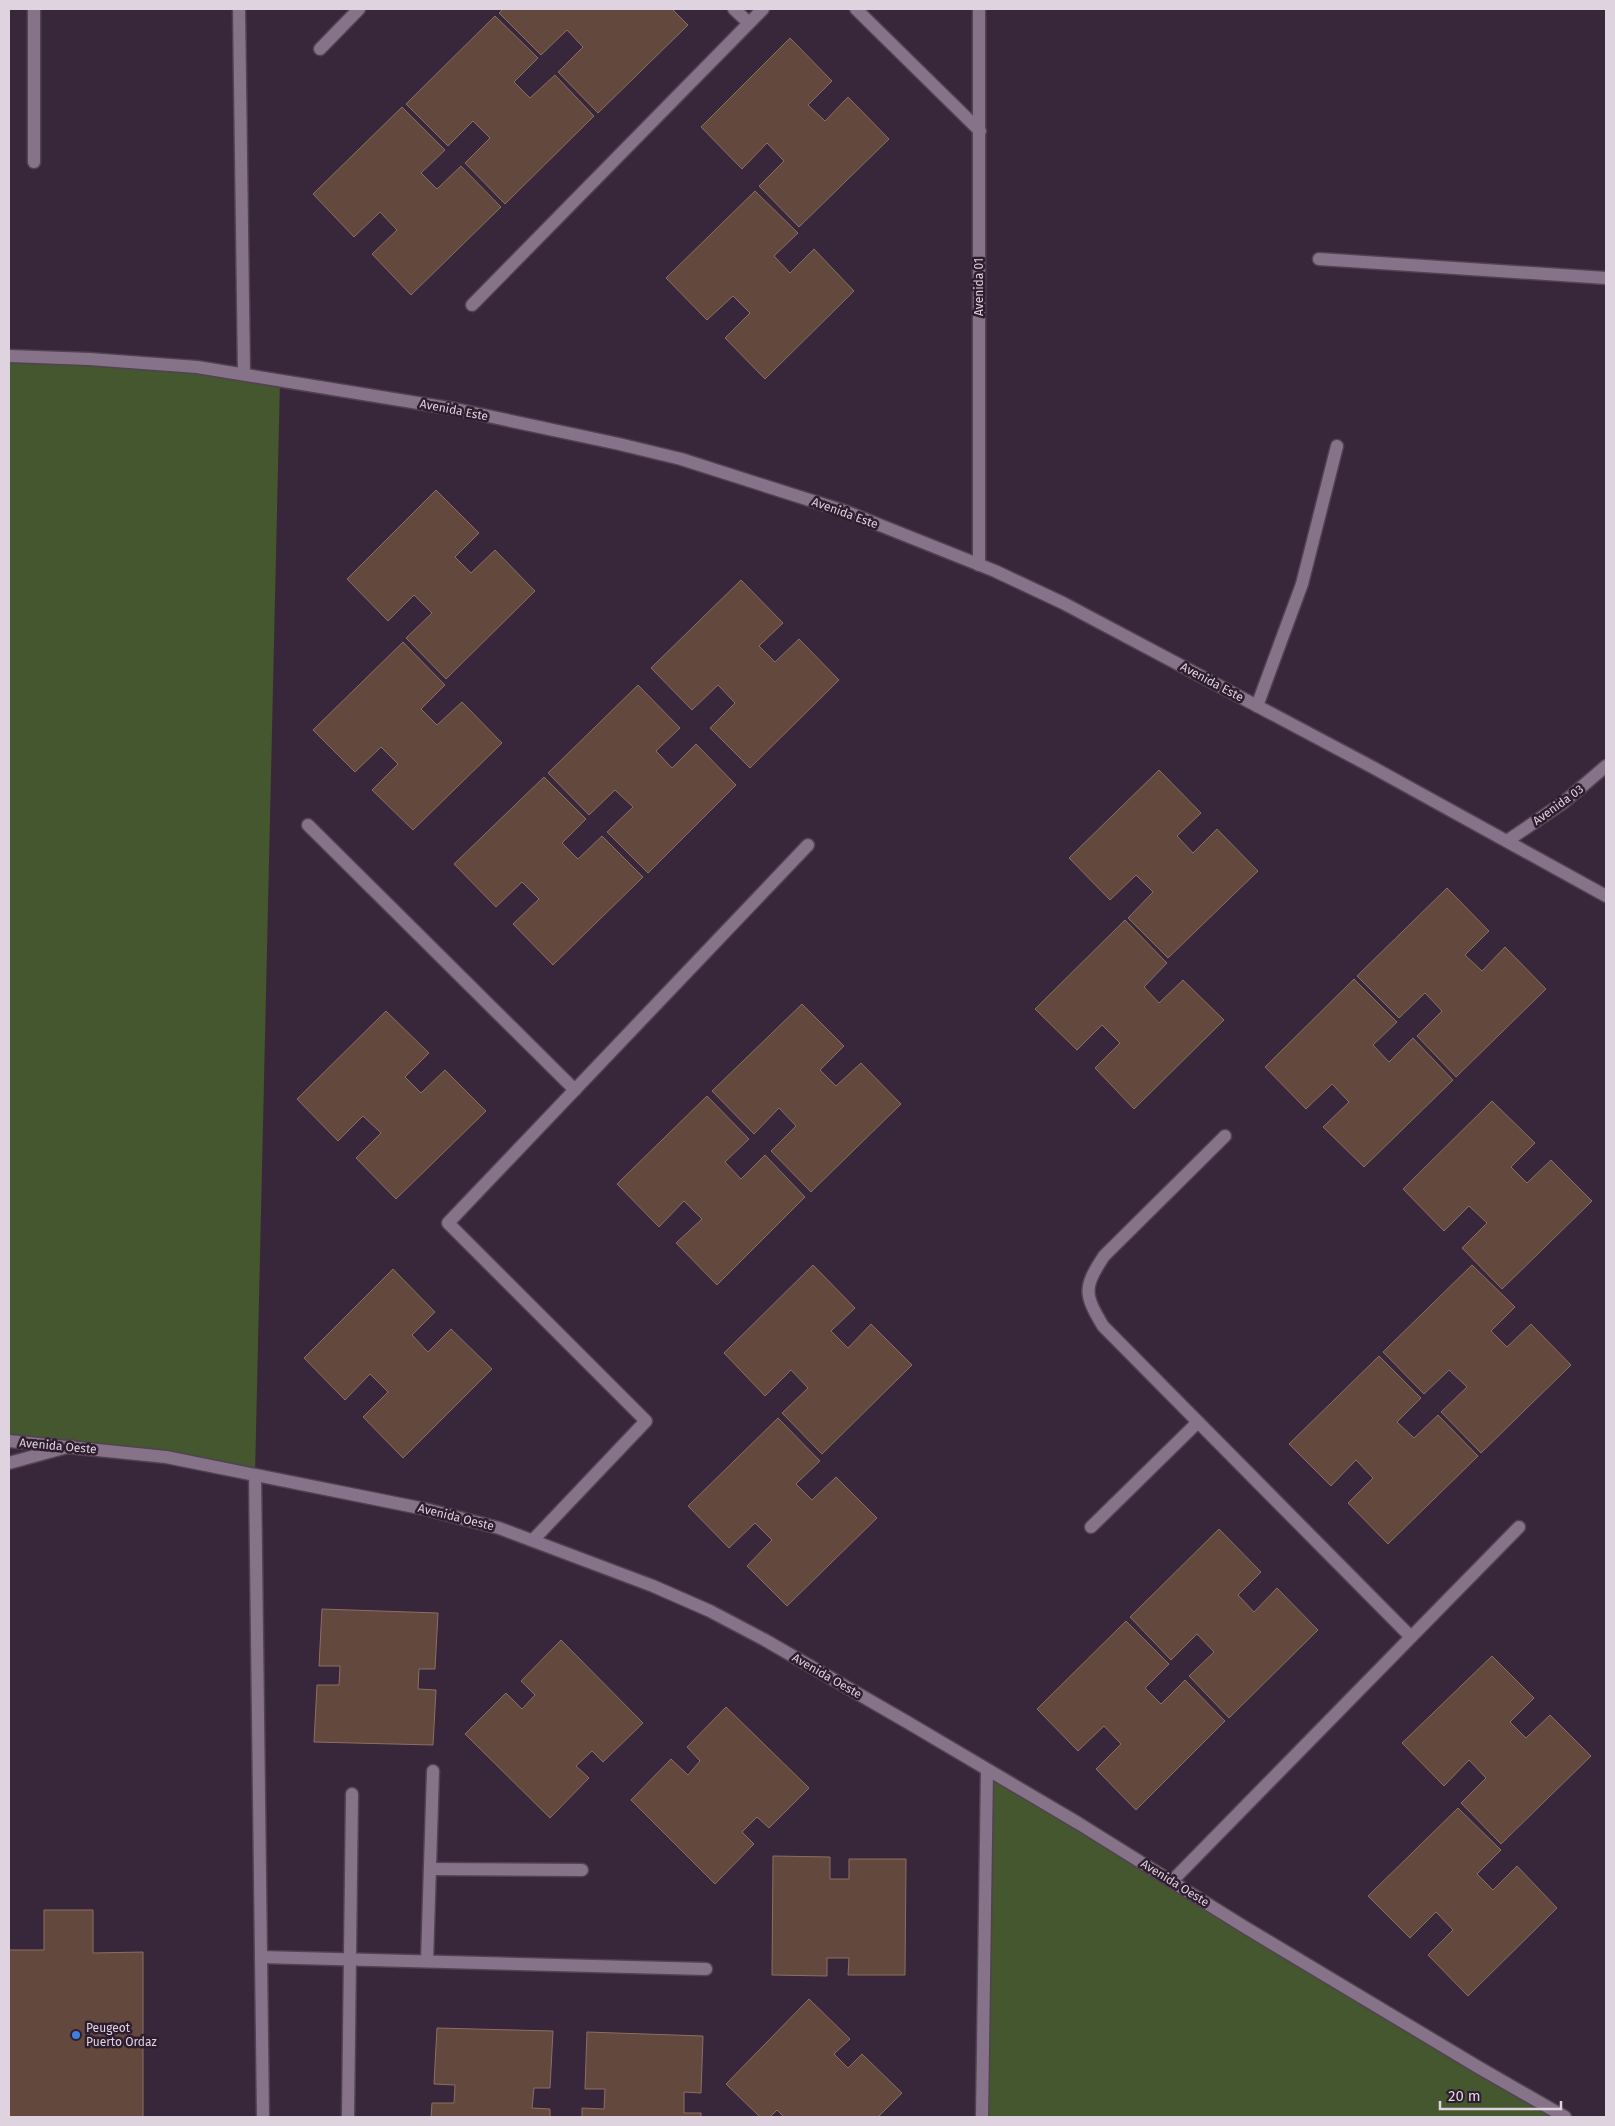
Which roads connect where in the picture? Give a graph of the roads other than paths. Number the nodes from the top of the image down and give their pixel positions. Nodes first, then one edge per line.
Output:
1 (34, 9) edge
2 (239, 9) edge
3 (359, 9) edge
4 (734, 9) edge
5 (763, 9) edge
6 (856, 9) edge
7 (979, 9) edge
8 (749, 23) junction
9 (320, 49) dead end
10 (980, 131) junction
11 (34, 162) dead end
12 (1319, 259) dead end
13 (1606, 278) edge
14 (472, 305) dead end
15 (9, 356) edge
16 (244, 374) junction
17 (1337, 446) dead end
18 (979, 565) junction
19 (1257, 706) junction
20 (1606, 766) edge
21 (308, 825) dead end
22 (1507, 841) junction
23 (808, 845) dead end
24 (1606, 896) edge
25 (575, 1090) junction
26 (1225, 1136) dead end
27 (1198, 1422) junction
28 (9, 1441) edge
29 (71, 1446) junction
30 (9, 1463) edge
31 (255, 1475) junction
32 (1091, 1527) dead end
33 (1519, 1527) dead end
34 (533, 1540) junction
35 (1411, 1637) junction
36 (988, 1770) junction
37 (433, 1771) dead end
38 (352, 1794) dead end
39 (430, 1869) junction
40 (582, 1870) dead end
41 (1172, 1881) junction
42 (261, 1957) junction
43 (350, 1960) junction
44 (427, 1961) junction
45 (706, 1970) dead end
46 (263, 2117) edge
47 (348, 2117) edge
48 (982, 2117) edge
49 (1565, 2117) edge

1 - 11 street
2 - 16 street
3 - 9 street
4 - 8 street
5 - 8 street
6 - 10 street
7 - 10 street, Avenida 01
8 - 14 street
10 - 18 street, Avenida 01
12 - 13 street
15 - 16 street, Avenida Este
16 - 18 street, Avenida Este
17 - 19 street
18 - 19 street, Avenida Este
19 - 22 street, Avenida Este
20 - 22 street, Avenida 03
21 - 25 street
22 - 24 street, Avenida Este
23 - 25 street
25 - 34 street
26 - 27 street
27 - 32 street
27 - 35 street
28 - 29 street, Avenida Oeste
29 - 30 street
29 - 31 street, Avenida Oeste
31 - 34 street, Avenida Oeste
31 - 42 street
33 - 35 street
34 - 36 street, Avenida Oeste
35 - 41 street
36 - 41 street, Avenida Oeste
36 - 48 street
37 - 39 street
38 - 43 street
39 - 40 street
39 - 44 street
41 - 49 street, Avenida Oeste
42 - 43 street
42 - 46 street
43 - 44 street
43 - 47 street
44 - 45 street

